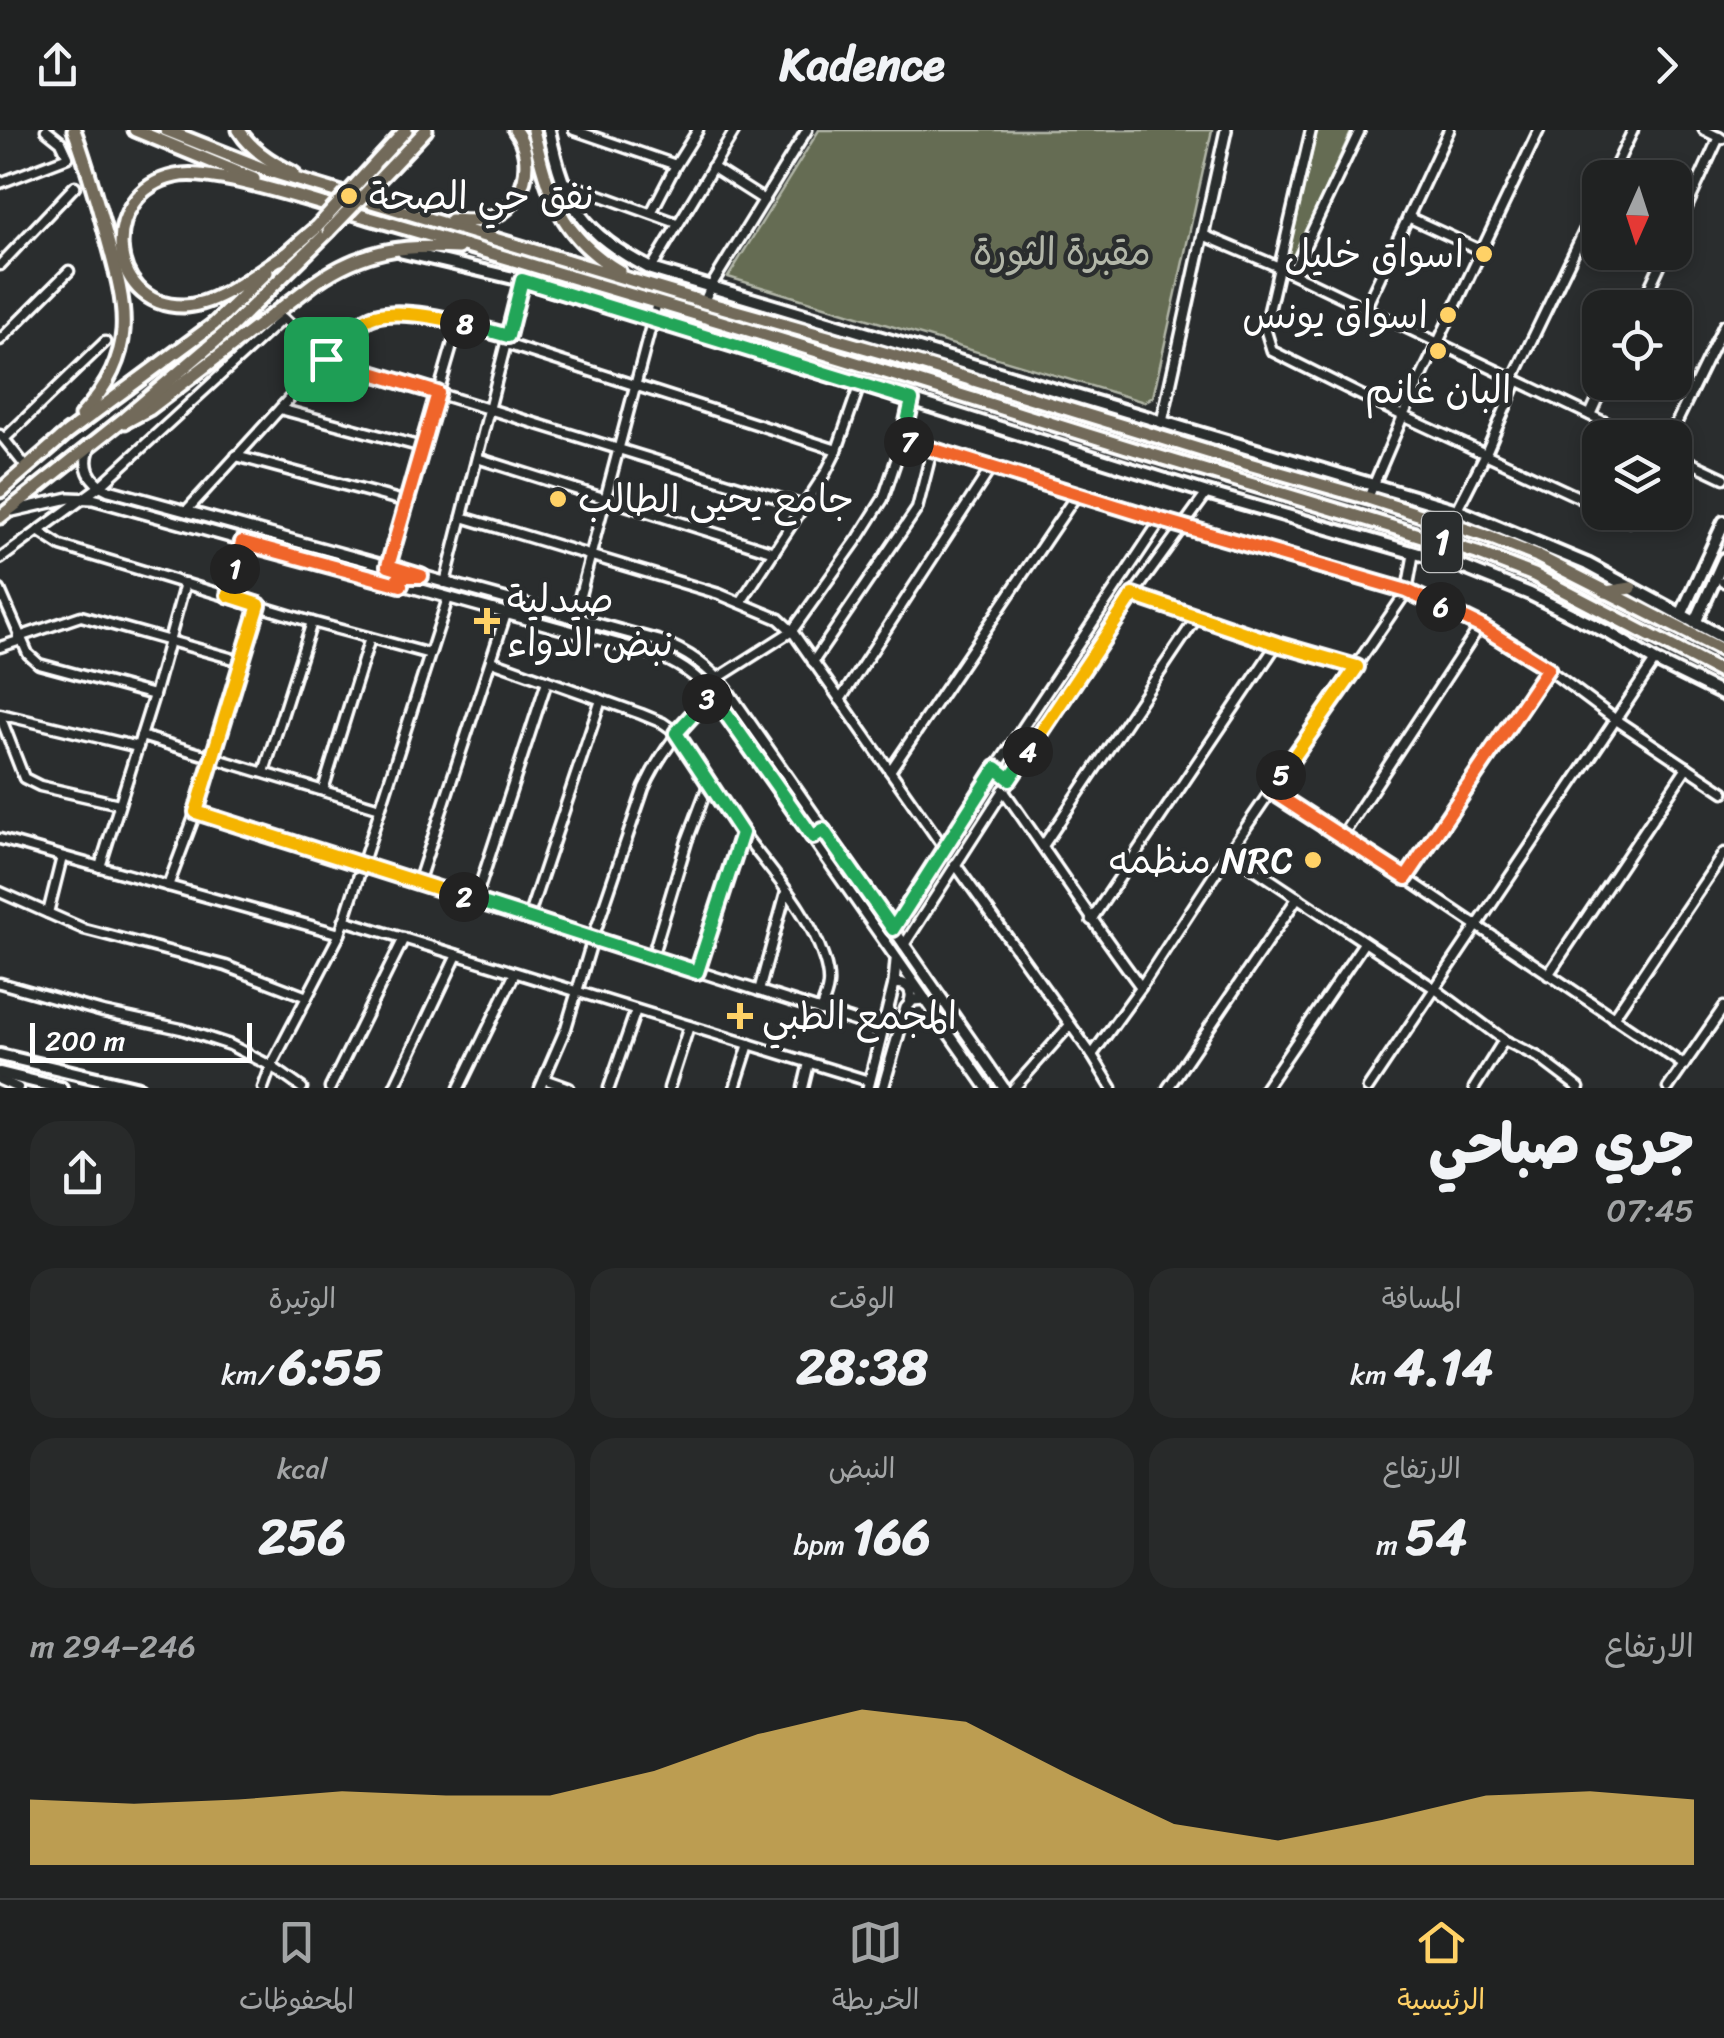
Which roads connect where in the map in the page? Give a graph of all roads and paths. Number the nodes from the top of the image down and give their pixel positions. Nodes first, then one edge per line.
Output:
1 (46, 130) edge
2 (74, 130) edge
3 (135, 130) edge
4 (166, 130) edge
5 (240, 130) edge
6 (404, 130) edge
7 (515, 130) edge
8 (533, 130) edge
9 (549, 130) edge
10 (574, 130) edge
11 (698, 130) edge
12 (735, 130) edge
13 (807, 130) edge
14 (1226, 130) edge
15 (1310, 130) edge
16 (1360, 130) edge
17 (1449, 130) edge
18 (1540, 130) edge
19 (1633, 130) edge
20 (1704, 130) edge
21 (425, 133) edge
22 (1722, 139) edge
23 (1619, 160) edge
24 (676, 166) junction
25 (712, 167) junction
26 (563, 182) junction
27 (0, 183) edge
28 (74, 186) dead end
29 (328, 189) junction
30 (295, 195) junction
31 (1692, 199) edge
32 (764, 200) junction
33 (408, 213) junction
34 (651, 214) junction
35 (1408, 217) junction
36 (677, 223) junction
37 (323, 229) junction
38 (1203, 236) junction
39 (1582, 237) edge
40 (387, 250) junction
41 (480, 251) junction
42 (1482, 251) junction
43 (286, 254) junction
44 (0, 265) edge
45 (1279, 266) junction
46 (650, 268) junction
47 (69, 270) dead end
48 (1292, 273) junction
49 (522, 280) junction
50 (646, 284) junction
51 (710, 286) junction
52 (704, 302) junction
53 (657, 303) junction
54 (1365, 309) junction
55 (653, 319) junction
56 (458, 322) junction
57 (1724, 325) edge
58 (0, 340) edge
59 (507, 340) junction
60 (898, 341) junction
61 (105, 342) dead end
62 (1438, 343) junction
63 (894, 356) junction
64 (326, 359) junction
65 (1515, 380) junction
66 (860, 384) junction
67 (635, 386) junction
68 (438, 393) junction
69 (912, 400) junction
70 (1597, 400) edge
71 (280, 409) junction
72 (490, 409) junction
73 (1590, 415) junction
74 (1403, 416) junction
75 (1600, 420) edge
76 (1678, 420) edge
77 (1162, 422) junction
78 (113, 428) junction
79 (67, 433) junction
80 (1149, 434) junction
81 (2, 437) edge
82 (903, 440) junction
83 (93, 442) junction
84 (422, 448) junction
85 (619, 448) junction
86 (837, 450) junction
87 (932, 450) junction
88 (1143, 452) junction
89 (1486, 453) junction
90 (236, 456) junction
91 (477, 458) junction
92 (1692, 463) edge
93 (28, 468) junction
94 (991, 468) junction
95 (1724, 478) edge
96 (1374, 485) junction
97 (100, 486) junction
98 (0, 491) edge
99 (1207, 492) junction
100 (1077, 494) junction
101 (85, 498) junction
102 (606, 498) junction
103 (1368, 498) junction
104 (1582, 498) edge
105 (407, 502) junction
106 (804, 506) junction
107 (187, 510) junction
108 (1457, 510) junction
109 (2, 515) edge
110 (462, 517) junction
111 (1161, 520) junction
112 (1724, 522) edge
113 (1181, 526) junction
114 (38, 532) junction
115 (1486, 536) junction
116 (242, 542) junction
117 (774, 552) junction
118 (1414, 552) junction
119 (1477, 554) junction
120 (590, 555) junction
121 (0, 559) edge
122 (1724, 560) edge
123 (388, 566) junction
124 (421, 576) junction
125 (185, 583) junction
126 (445, 583) junction
127 (401, 585) junction
128 (1631, 588) junction
129 (0, 590) edge
130 (1407, 591) junction
131 (1606, 592) junction
132 (228, 595) junction
133 (1133, 595) junction
134 (448, 598) junction
135 (741, 602) junction
136 (259, 605) junction
137 (506, 614) junction
138 (1682, 615) junction
139 (1196, 617) junction
140 (574, 618) junction
141 (1616, 620) junction
142 (312, 622) junction
143 (1695, 623) junction
144 (601, 626) junction
145 (1480, 626) junction
146 (792, 631) junction
147 (578, 633) junction
148 (1609, 633) junction
149 (370, 638) junction
150 (1724, 638) edge
151 (20, 639) junction
152 (169, 642) junction
153 (1277, 644) junction
154 (0, 647) edge
155 (1724, 650) edge
156 (430, 654) junction
157 (241, 661) junction
158 (492, 661) junction
159 (1655, 661) junction
160 (814, 662) junction
161 (1357, 667) junction
162 (1548, 668) junction
163 (1724, 674) edge
164 (718, 678) junction
165 (547, 681) junction
166 (712, 694) junction
167 (154, 695) junction
168 (1724, 695) edge
169 (601, 700) junction
170 (840, 700) junction
171 (0, 715) edge
172 (1616, 720) junction
173 (676, 733) junction
174 (141, 736) junction
175 (138, 746) junction
176 (214, 756) junction
177 (1687, 766) junction
178 (996, 768) junction
179 (890, 771) junction
180 (264, 772) junction
181 (1010, 779) junction
182 (709, 784) junction
183 (324, 790) junction
184 (1003, 790) junction
185 (1271, 791) junction
186 (1724, 792) edge
187 (119, 804) junction
188 (380, 808) junction
189 (196, 812) junction
190 (823, 830) junction
191 (742, 833) junction
192 (1342, 836) junction
193 (813, 837) junction
194 (0, 840) edge
195 (1043, 846) junction
196 (944, 848) junction
197 (1228, 852) junction
198 (1724, 853) edge
199 (62, 857) junction
200 (955, 864) junction
201 (362, 865) junction
202 (100, 867) junction
203 (930, 868) junction
204 (1406, 878) junction
205 (944, 881) junction
206 (418, 883) junction
207 (168, 886) junction
208 (0, 892) edge
209 (786, 892) junction
210 (1298, 897) junction
211 (475, 901) junction
212 (48, 913) junction
213 (528, 918) junction
214 (344, 920) junction
215 (1090, 920) junction
216 (1478, 926) junction
217 (893, 929) junction
218 (340, 934) junction
219 (404, 938) junction
220 (592, 938) junction
221 (1364, 943) junction
222 (904, 945) junction
223 (457, 955) junction
224 (652, 957) junction
225 (896, 958) junction
226 (515, 972) junction
227 (697, 972) junction
228 (1548, 975) junction
229 (0, 983) edge
230 (894, 984) junction
231 (1141, 988) junction
232 (1434, 988) junction
233 (576, 991) junction
234 (759, 991) junction
235 (307, 997) junction
236 (925, 1000) junction
237 (910, 1002) junction
238 (1724, 1006) edge
239 (636, 1010) junction
240 (820, 1011) junction
241 (1613, 1018) junction
242 (1070, 1025) junction
243 (689, 1026) junction
244 (882, 1030) junction
245 (1504, 1040) junction
246 (749, 1044) junction
247 (0, 1055) edge
248 (1092, 1055) junction
249 (809, 1063) junction
250 (1684, 1065) junction
251 (271, 1066) junction
252 (0, 1076) edge
253 (542, 1084) edge
254 (869, 1085) edge
255 (18, 1088) edge
256 (61, 1088) edge
257 (139, 1088) edge
258 (263, 1088) edge
259 (302, 1088) edge
260 (330, 1088) edge
261 (394, 1088) edge
262 (458, 1088) edge
263 (569, 1088) edge
264 (609, 1088) edge
265 (669, 1088) edge
266 (735, 1088) edge
267 (802, 1088) edge
268 (883, 1088) edge
269 (988, 1088) edge
270 (1004, 1088) edge
271 (1014, 1088) edge
272 (1112, 1088) edge
273 (1168, 1088) edge
274 (1265, 1088) edge
275 (1368, 1088) edge
276 (1475, 1088) edge
277 (1580, 1088) edge
278 (1668, 1088) edge

1 - 27 street
2 - 79 highway
3 - 30 highway
4 - 29 highway
5 - 29 highway
6 - 37 highway, bridge
7 - 33 highway
8 - 50 highway
9 - 26 main road
10 - 24 street
11 - 24 street
12 - 25 street
13 - 32 street
14 - 38 street
15 - 45 street
16 - 48 street
17 - 35 street
18 - 42 street
19 - 23 street
20 - 22 street
21 - 37 highway, bridge
22 - 31 street
24 - 34 street
25 - 32 street
25 - 36 street
26 - 34 street
26 - 46 main road
28 - 44 street
29 - 33 highway
30 - 41 highway, 1
30 - 43 highway
32 - 51 street
33 - 50 highway
34 - 36 street
35 - 42 street
35 - 54 street
36 - 46 street
37 - 43 highway
37 - 78 highway
38 - 45 street
38 - 77 street
39 - 65 street
40 - 41 highway
40 - 49 main road
40 - 78 highway
41 - 53 highway, 1
42 - 62 street
43 - 79 highway
45 - 48 street
45 - 74 street
46 - 51 main road
47 - 58 street
48 - 54 street
49 - 55 main road
49 - 59 street
50 - 52 highway, 1
51 - 52 street
51 - 60 main road
52 - 63 highway, 1
53 - 55 street
53 - 88 highway, 1
54 - 62 street
55 - 66 main road
55 - 67 street
56 - 59 street
56 - 64 street
56 - 68 street
57 - 76 street
59 - 67 street
59 - 72 street
60 - 63 highway
60 - 77 main road
61 - 81 street
62 - 65 street
62 - 74 street
63 - 80 highway, 1
64 - 68 street
64 - 71 street
64 - 97 street
65 - 73 street
65 - 89 street
66 - 69 main road
66 - 86 street
67 - 85 street
67 - 86 street
68 - 72 street
68 - 84 street
69 - 82 street
69 - 99 main road
70 - 73 street
71 - 84 street
71 - 90 street
72 - 85 street
72 - 91 street
73 - 75 street
74 - 89 street
74 - 96 street
77 - 96 main road
78 - 83 highway
79 - 93 highway
80 - 88 highway
80 - 103 highway, 1
81 - 93 street
82 - 87 street
82 - 146 street
83 - 97 street
83 - 109 highway
84 - 105 street
85 - 102 street
85 - 106 street
86 - 106 street
87 - 94 street
87 - 160 street
88 - 119 highway, 1
89 - 104 street
89 - 108 street
90 - 105 street
90 - 107 street
91 - 102 street
91 - 110 street
92 - 95 street
93 - 98 highway
94 - 100 street
94 - 170 street
96 - 103 street
96 - 108 main road
97 - 101 street
97 - 107 street
99 - 113 street
99 - 118 main road
100 - 111 street
100 - 179 street
101 - 109 street
101 - 114 street
101 - 116 street
102 - 117 street
102 - 120 street
103 - 115 highway, 1
105 - 123 street
106 - 117 street
107 - 123 street
108 - 128 main road
110 - 120 street
110 - 126 street
111 - 113 street
111 - 178 street
112 - 138 main road
113 - 130 street
113 - 133 street
114 - 121 street
114 - 125 street
115 - 119 highway
115 - 131 highway, 1
116 - 127 street
116 - 132 street
117 - 135 street
118 - 130 street
118 - 148 main road
119 - 141 highway, 1
120 - 135 street
120 - 140 street
122 - 143 main road
123 - 124 street
124 - 126 street
124 - 127 street
125 - 132 street
125 - 152 street
126 - 140 street
127 - 134 street
128 - 131 highway
128 - 138 main road
129 - 151 street
130 - 145 street
130 - 161 street
131 - 155 highway, 1
132 - 136 street
133 - 139 street
133 - 181 street
134 - 137 street
134 - 156 street
135 - 146 street
136 - 142 street
136 - 157 street
137 - 147 street
137 - 158 street
138 - 143 main road
139 - 153 street
139 - 195 street
140 - 144 street
141 - 148 highway
141 - 163 highway, 1
142 - 149 street
142 - 180 street
143 - 150 main road
144 - 147 street
144 - 164 street
145 - 162 street
145 - 192 street
146 - 160 street
146 - 164 street
147 - 166 street
148 - 159 main road
149 - 156 street
149 - 183 street
151 - 152 street
151 - 154 street
151 - 167 street
152 - 157 street
152 - 167 street
153 - 161 street
153 - 215 street
156 - 188 street
157 - 176 street
158 - 165 street
158 - 206 street
159 - 168 main road
159 - 172 street
160 - 170 street
161 - 185 street
162 - 172 street
162 - 204 street
164 - 190 street
165 - 169 street
165 - 211 street
166 - 173 street
166 - 193 street
167 - 174 street
169 - 173 street
169 - 213 street
170 - 179 street
171 - 175 street
171 - 187 street
172 - 177 street
172 - 216 street
173 - 182 street
173 - 220 street
174 - 175 street
174 - 176 street
175 - 187 street
176 - 180 street
176 - 189 street
177 - 186 street
177 - 228 street
178 - 181 street
178 - 196 street
179 - 196 street
180 - 183 street
181 - 184 street
182 - 191 street
182 - 224 street
183 - 188 street
184 - 195 street
184 - 200 street
185 - 192 street
185 - 197 street
187 - 202 street
188 - 201 street
189 - 201 street
189 - 207 street
190 - 193 street
190 - 217 street
191 - 209 street
191 - 227 street
192 - 204 street
193 - 225 street
194 - 199 street
195 - 215 street
196 - 203 street
197 - 210 street
197 - 231 street
198 - 241 street
199 - 202 street
199 - 212 street
200 - 205 street
200 - 242 street
201 - 206 street
201 - 214 street
202 - 207 street
203 - 205 street
203 - 217 street
204 - 216 street
205 - 222 street
206 - 211 street
207 - 218 street
208 - 212 street
209 - 234 street
209 - 240 street
210 - 221 street
210 - 273 street
211 - 213 street
212 - 235 street
213 - 220 street
214 - 218 street
214 - 219 street
215 - 231 street
216 - 228 street
216 - 232 street
217 - 222 street
218 - 235 street
219 - 223 street
219 - 260 street
220 - 224 street
220 - 233 street
221 - 232 street
221 - 274 street
222 - 270 street
223 - 226 street
223 - 261 street
224 - 227 street
225 - 230 street
225 - 236 street
226 - 233 street
226 - 262 street
227 - 234 street
228 - 241 street
229 - 251 street
230 - 237 street
230 - 244 street
231 - 248 street
232 - 245 street
232 - 275 street
233 - 239 street
233 - 253 street
234 - 240 street
235 - 251 street
236 - 237 street
236 - 269 street
237 - 268 street
238 - 250 street
239 - 243 street
239 - 264 street
240 - 244 street
241 - 250 street
242 - 248 street
242 - 271 street
243 - 246 street
243 - 265 street
244 - 254 street
245 - 276 street
245 - 277 street
246 - 249 street
246 - 266 street
247 - 257 main road
248 - 272 street
249 - 254 street
249 - 267 street
250 - 278 street
251 - 258 street
251 - 259 street
252 - 255 street
252 - 256 main road
253 - 263 street

